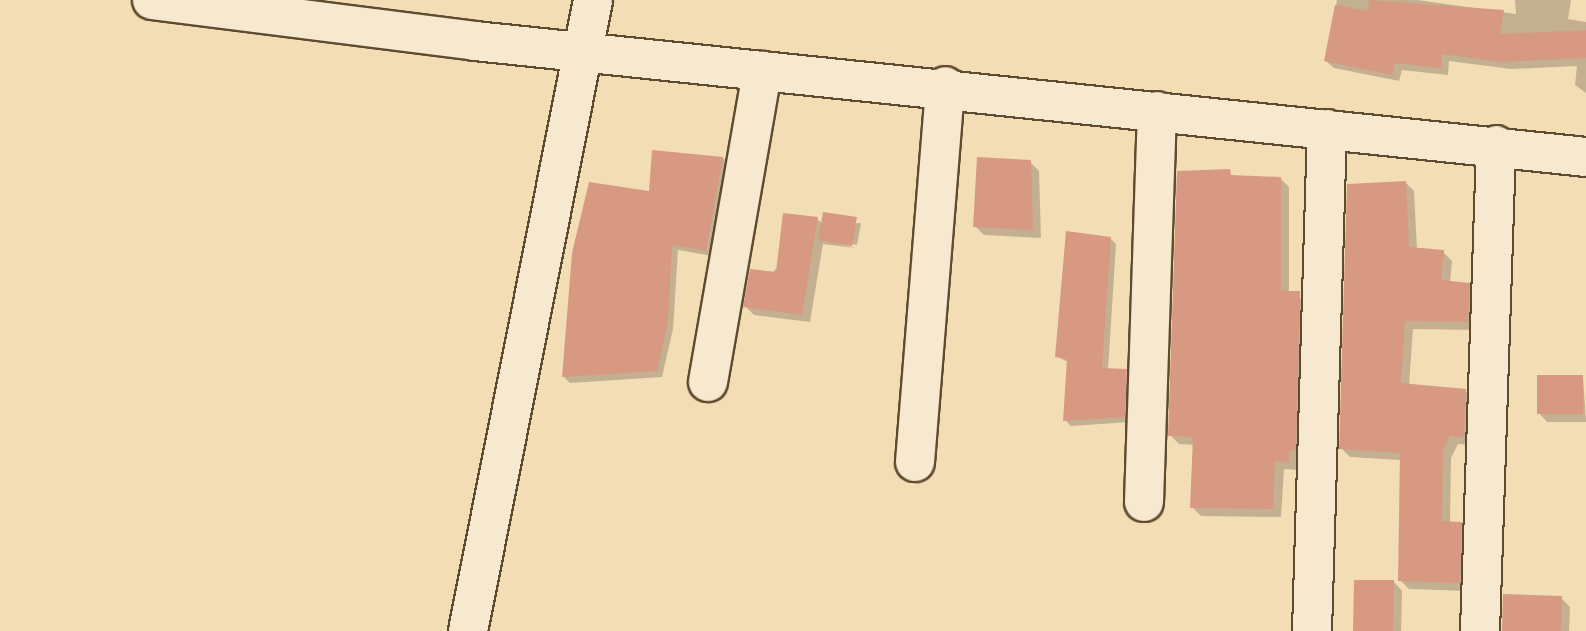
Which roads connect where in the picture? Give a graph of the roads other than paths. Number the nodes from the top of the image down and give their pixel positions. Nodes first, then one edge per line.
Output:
1 (152, 0) edge
2 (593, 0) edge
3 (579, 52) junction
4 (762, 71) junction
5 (945, 86) junction
6 (1157, 111) junction
7 (1327, 129) junction
8 (1496, 145) junction
9 (1586, 157) edge
10 (708, 382) dead end
11 (915, 462) dead end
12 (1144, 502) dead end
13 (468, 631) edge
14 (1312, 631) edge
15 (1480, 631) edge

1 - 3 street
2 - 3 street
3 - 4 street
3 - 13 street
4 - 5 street
4 - 10 street
5 - 6 street
5 - 11 street
6 - 7 street
6 - 12 street
7 - 8 street
7 - 14 street
8 - 9 street
8 - 15 street

